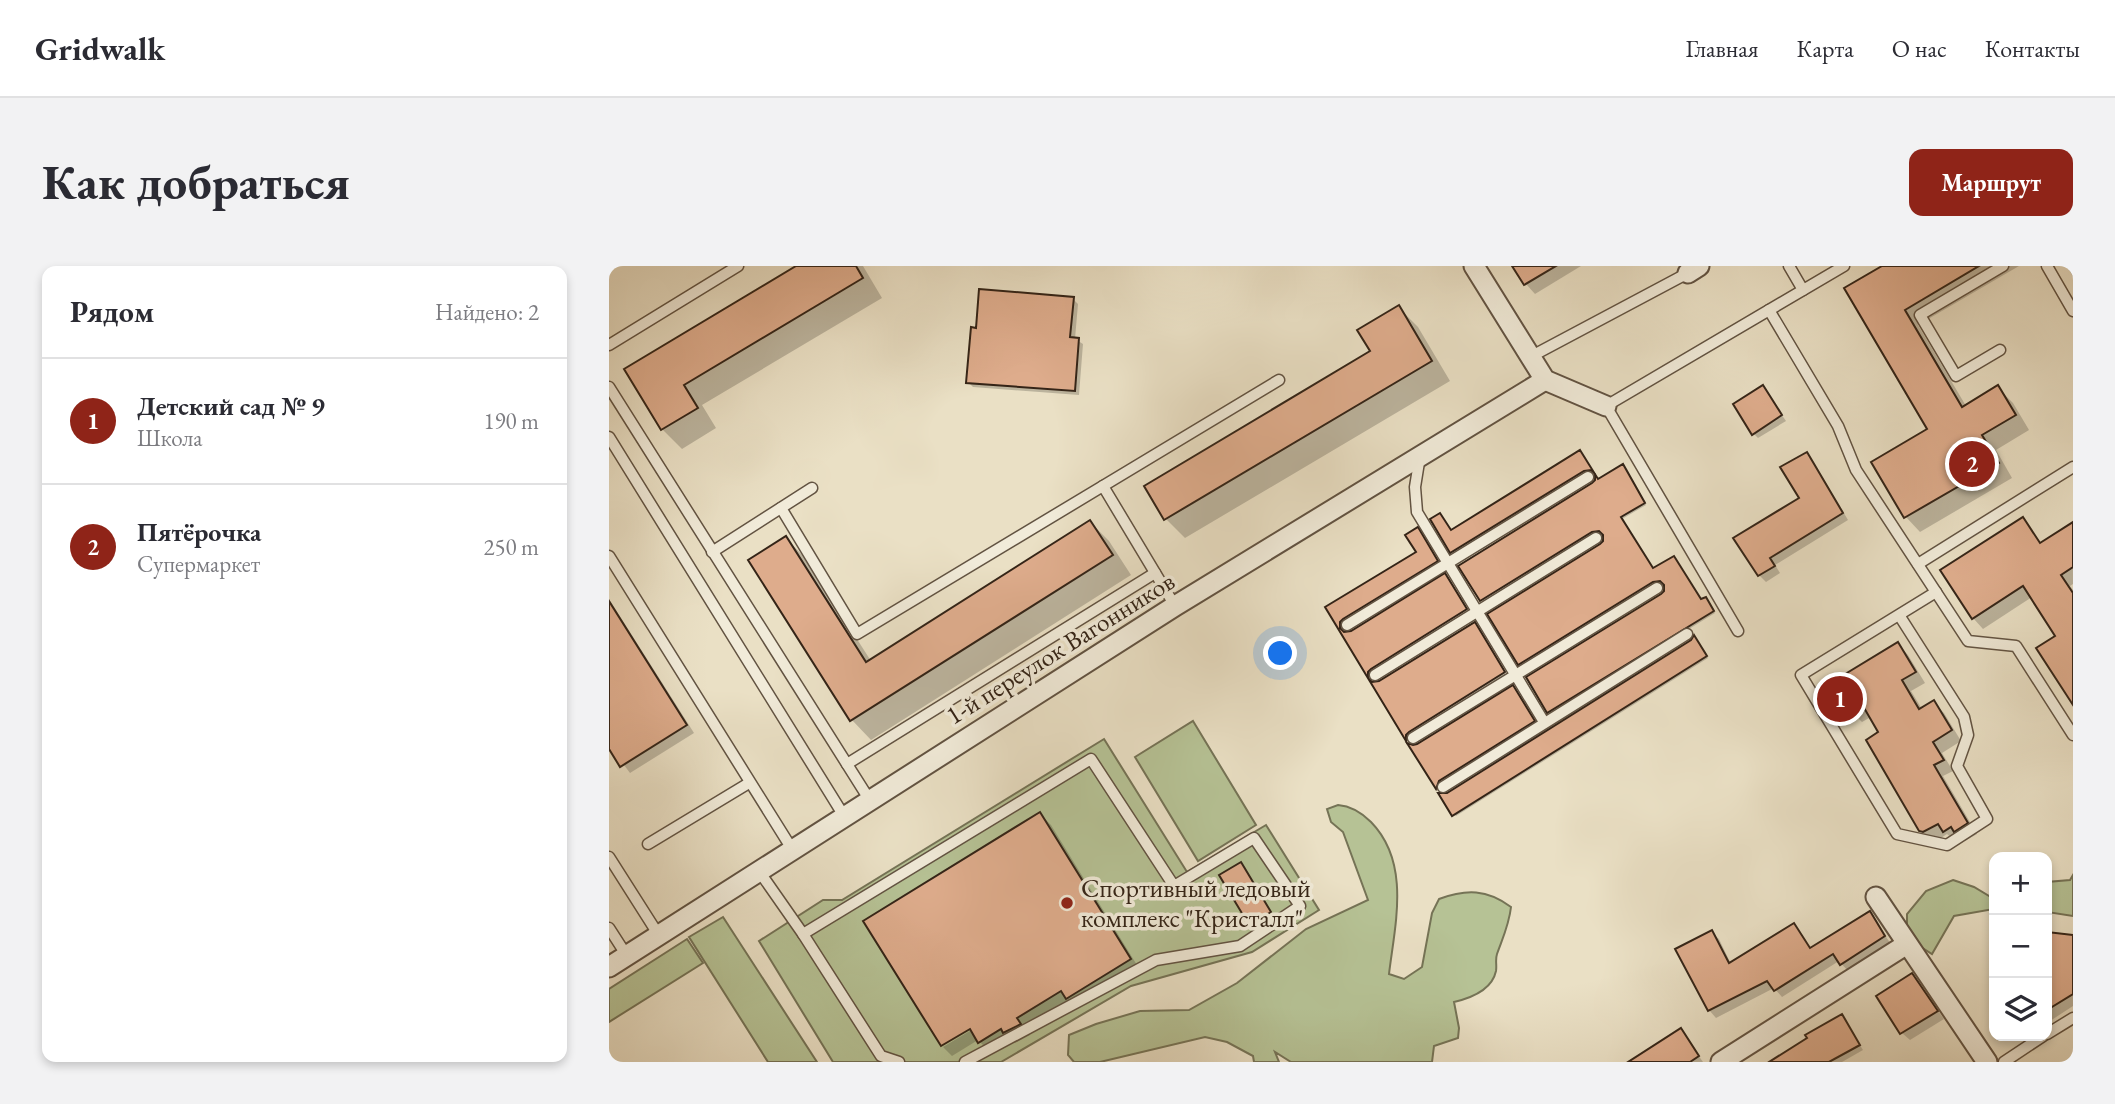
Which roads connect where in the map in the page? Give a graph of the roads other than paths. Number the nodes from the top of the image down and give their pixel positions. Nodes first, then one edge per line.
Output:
1 (738, 266) edge
2 (1474, 266) edge
3 (1789, 266) edge
4 (1844, 266) edge
5 (2003, 266) edge
6 (2047, 266) edge
7 (1693, 269) edge
8 (1804, 290) junction
9 (1769, 310) junction
10 (2073, 311) edge
11 (609, 345) edge
12 (2000, 350) dead end
13 (1530, 357) junction
14 (1279, 380) dead end
15 (1545, 380) junction
16 (609, 387) edge
17 (1607, 406) junction
18 (609, 437) edge
19 (1420, 456) junction
20 (2073, 467) edge
21 (1588, 477) dead end
22 (1103, 486) junction
23 (812, 488) dead end
24 (781, 508) junction
25 (1596, 538) dead end
26 (712, 552) junction
27 (609, 556) edge
28 (1447, 564) junction
29 (1918, 564) junction
30 (1155, 573) junction
31 (1657, 588) dead end
32 (1936, 592) junction
33 (1175, 606) junction
34 (1477, 612) junction
35 (1899, 615) junction
36 (1347, 625) dead end
37 (1738, 631) dead end
38 (1687, 634) dead end
39 (1515, 674) junction
40 (1375, 675) dead end
41 (1544, 722) junction
42 (2073, 735) edge
43 (1413, 738) dead end
44 (847, 764) junction
45 (749, 783) junction
46 (1443, 787) dead end
47 (869, 799) junction
48 (844, 816) junction
49 (648, 844) dead end
50 (792, 849) junction
51 (609, 858) edge
52 (759, 871) junction
53 (1876, 897) dead end
54 (609, 928) edge
55 (659, 934) junction
56 (803, 934) junction
57 (1907, 944) junction
58 (627, 956) junction
59 (609, 967) edge
60 (2073, 1018) edge
61 (2052, 1031) edge
62 (2036, 1041) edge
63 (899, 1062) edge
64 (965, 1062) edge
65 (1721, 1062) edge
66 (1987, 1062) edge
67 (2004, 1062) edge

1 - 11 lane
2 - 13 street
3 - 8 lane
4 - 8 lane
5 - 12 lane
6 - 10 lane
7 - 13 lane
8 - 9 lane
9 - 17 lane
9 - 29 lane
13 - 15 street
14 - 22 lane
15 - 17 street
15 - 19 street, 1-й переулок Вагонников
16 - 26 lane
17 - 37 lane
18 - 48 lane
19 - 28 lane
19 - 33 street, 1-й переулок Вагонников
20 - 29 lane
21 - 28 lane
22 - 24 lane
22 - 30 lane
23 - 24 lane
24 - 26 lane
25 - 34 lane
26 - 44 lane
27 - 45 lane
28 - 34 lane
28 - 36 lane
29 - 32 lane
30 - 33 lane
30 - 44 lane
31 - 39 lane
32 - 35 lane
32 - 42 lane
33 - 47 street, 1-й переулок Вагонников
34 - 39 lane
34 - 40 lane
35 - 35 lane
38 - 41 lane
39 - 41 lane
39 - 43 lane
41 - 46 lane
44 - 47 lane
45 - 49 lane
45 - 50 lane
47 - 48 street, 1-й переулок Вагонников
48 - 50 street, 1-й переулок Вагонников
50 - 52 street, 1-й переулок Вагонников
51 - 55 lane
52 - 55 street, 1-й переулок Вагонников
52 - 56 lane
53 - 57 street
54 - 58 lane
55 - 58 street, 1-й переулок Вагонников
56 - 63 lane
56 - 64 lane
57 - 65 street
57 - 66 street
58 - 59 street, 1-й переулок Вагонников
60 - 61 lane
62 - 67 lane

